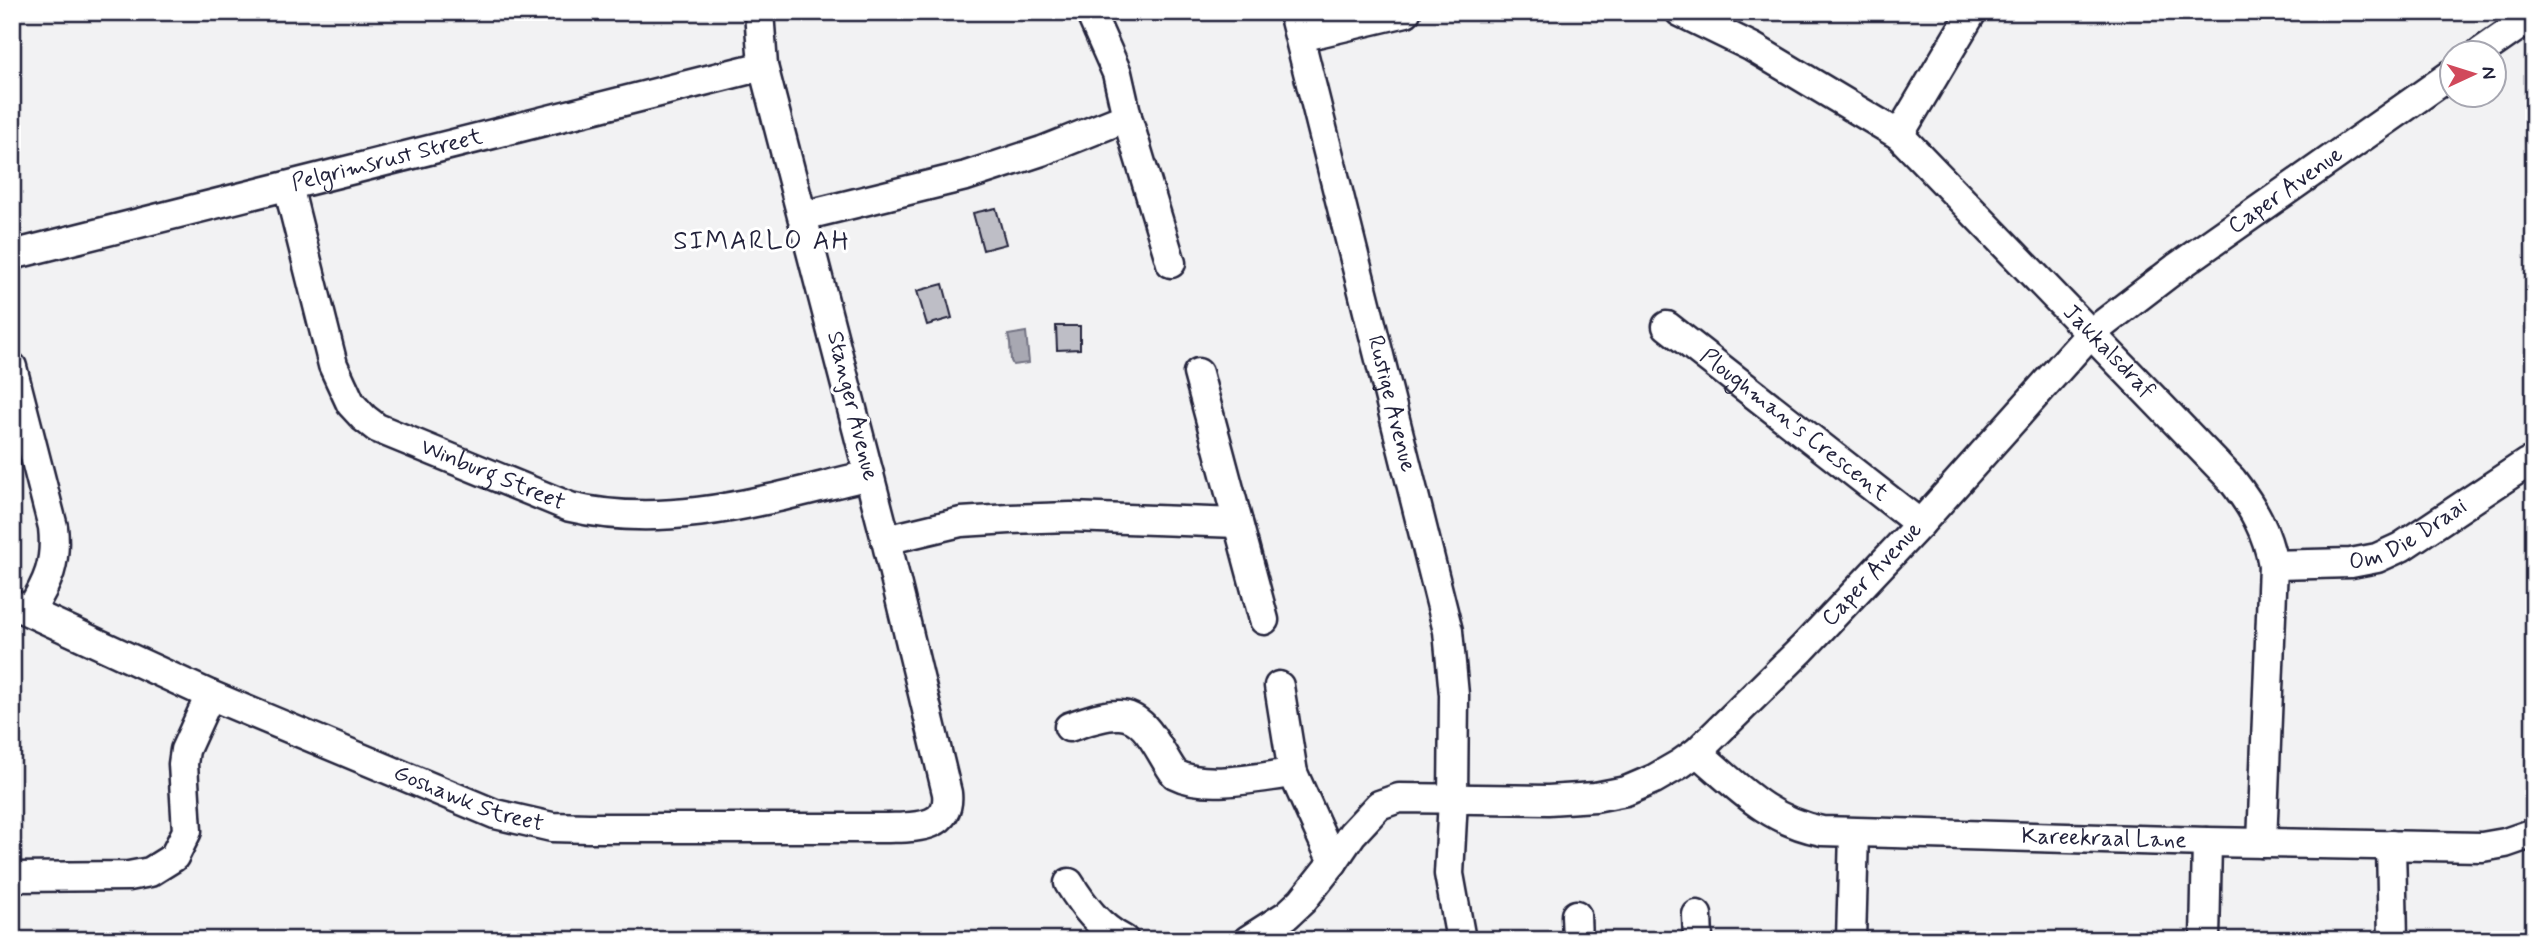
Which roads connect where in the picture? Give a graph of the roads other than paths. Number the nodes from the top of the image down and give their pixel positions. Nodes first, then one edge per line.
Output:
1 (759, 12) edge
2 (1090, 12) edge
3 (1406, 12) edge
4 (1680, 12) edge
5 (1972, 12) edge
6 (2534, 15) edge
7 (1297, 25) edge
8 (2501, 38) edge
9 (763, 66) junction
10 (2438, 84) edge
11 (1127, 117) junction
12 (1899, 135) junction
13 (288, 186) junction
14 (803, 216) junction
15 (12, 255) edge
16 (1171, 263) dead end
17 (1667, 326) dead end
18 (2090, 334) junction
19 (12, 366) edge
20 (1198, 373) dead end
21 (2528, 463) dead end
22 (869, 475) junction
23 (1238, 523) junction
24 (1920, 524) junction
25 (886, 540) junction
26 (2273, 565) junction
27 (21, 608) edge
28 (1264, 620) dead end
29 (1279, 686) dead end
30 (210, 695) junction
31 (1069, 727) dead end
32 (1697, 752) junction
33 (1293, 773) junction
34 (1453, 799) junction
35 (948, 801) joint
36 (1854, 833) junction
37 (2534, 833) edge
38 (2207, 842) junction
39 (2262, 843) junction
40 (2391, 845) junction
41 (1333, 862) junction
42 (12, 877) edge
43 (1069, 883) dead end
44 (1124, 940) edge
45 (1248, 940) edge
46 (1461, 940) edge
47 (1851, 940) edge
48 (2205, 940) edge
49 (2393, 940) edge

1 - 9 street, Stanger Avenue
2 - 11 street
3 - 7 street
4 - 12 street, Jakkalsdraf
5 - 12 street
6 - 8 street
7 - 34 street, Rustige Avenue
9 - 13 street, Pelgrimsrust Street
9 - 14 street, Stanger Avenue
10 - 18 street, Caper Avenue
11 - 14 street
11 - 16 street
12 - 18 street, Jakkalsdraf
13 - 15 street, Pelgrimsrust Street
13 - 22 street, Winburg Street
14 - 22 street, Stanger Avenue
17 - 24 street, Ploughman's Crescent
18 - 24 street, Caper Avenue
18 - 26 street, Jakkalsdraf
19 - 27 street
20 - 23 street
21 - 26 street, Om Die Draai
22 - 25 street, Stanger Avenue
23 - 25 street
23 - 28 street
24 - 32 street, Caper Avenue
25 - 35 street, Stanger Avenue
26 - 39 street, Jakkalsdraf
27 - 30 street, Goshawk Street
29 - 33 street
30 - 35 street, Goshawk Street
30 - 42 street
31 - 33 street
32 - 34 street, Caper Avenue
32 - 36 street, Kareekraal Lane
33 - 41 street
34 - 41 street, Caper Avenue
34 - 46 street, Rustige Avenue
36 - 38 street, Kareekraal Lane
36 - 47 street
37 - 40 street, Kareekraal Lane
38 - 39 street, Kareekraal Lane
38 - 48 street
39 - 40 street, Kareekraal Lane
40 - 49 street
41 - 45 street, Caper Avenue
43 - 44 street

